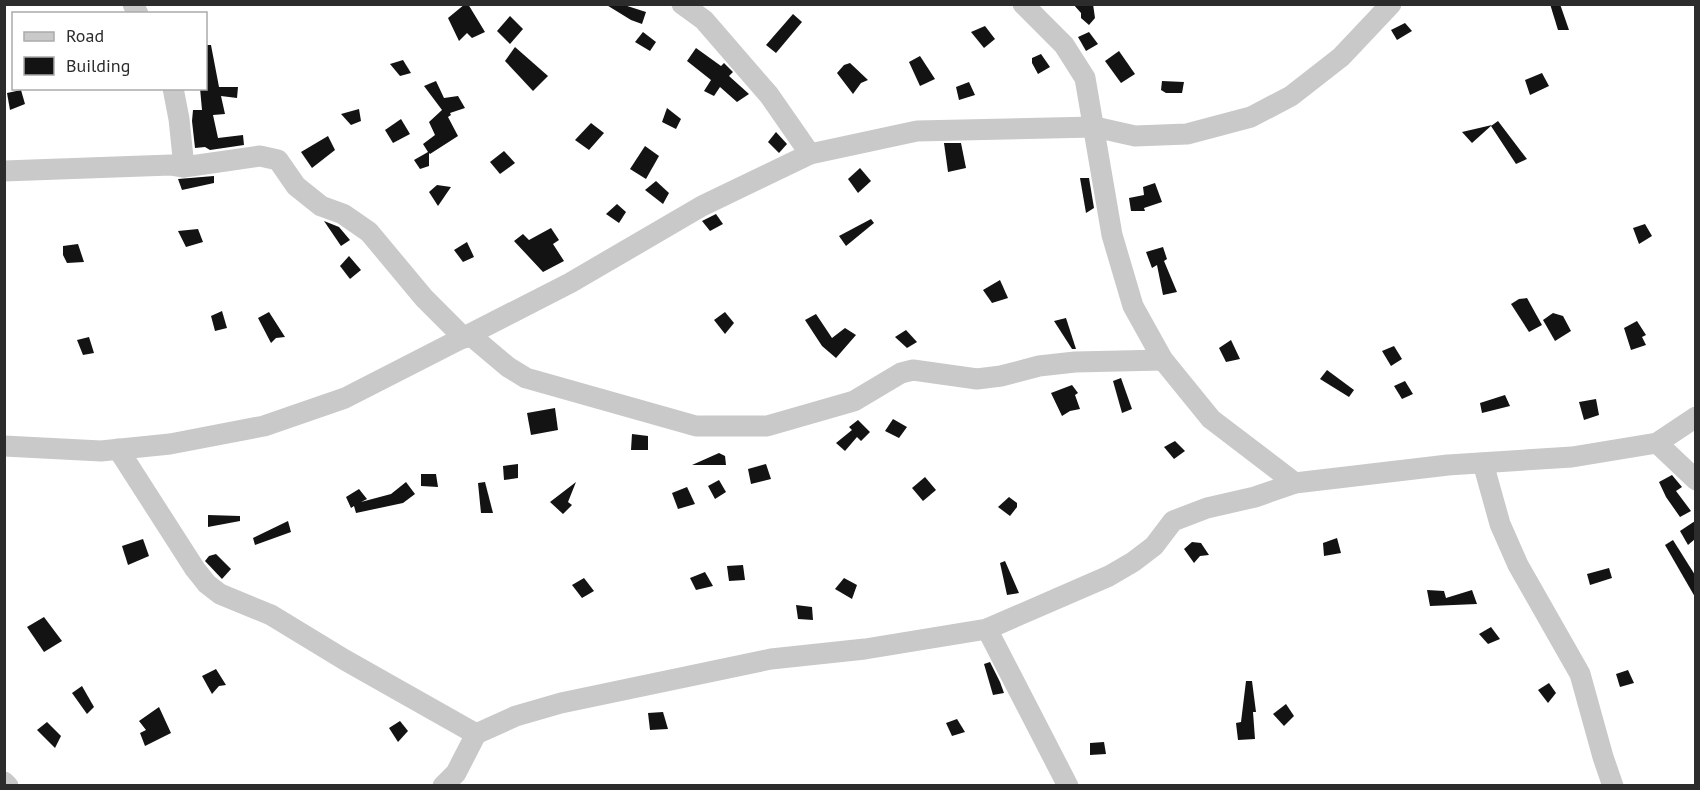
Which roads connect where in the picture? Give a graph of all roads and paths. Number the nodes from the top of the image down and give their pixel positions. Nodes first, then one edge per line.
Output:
1 (682, 4) edge
2 (1023, 4) edge
3 (1391, 4) edge
4 (173, 90) edge
5 (1095, 127) junction
6 (810, 154) junction
7 (184, 166) junction
8 (4, 171) edge
9 (467, 337) junction
10 (1163, 360) junction
11 (1695, 417) edge
12 (1657, 442) junction
13 (4, 446) edge
14 (118, 449) junction
15 (1483, 463) junction
16 (1695, 480) edge
17 (1295, 483) junction
18 (987, 629) junction
19 (476, 734) junction
20 (4, 782) edge
21 (8, 786) edge
22 (443, 786) edge
23 (1068, 786) edge
24 (1613, 786) edge

1 - 6 street
2 - 5 street
3 - 5 street
4 - 7 street
5 - 6 street
5 - 10 street
6 - 9 street
7 - 8 street
7 - 9 street
9 - 10 street
9 - 14 street
10 - 17 street
11 - 12 street
12 - 15 street
12 - 16 street
13 - 14 street
14 - 19 street
15 - 17 street
15 - 24 street
17 - 18 street
18 - 19 street
18 - 23 street
19 - 22 street
20 - 21 street

